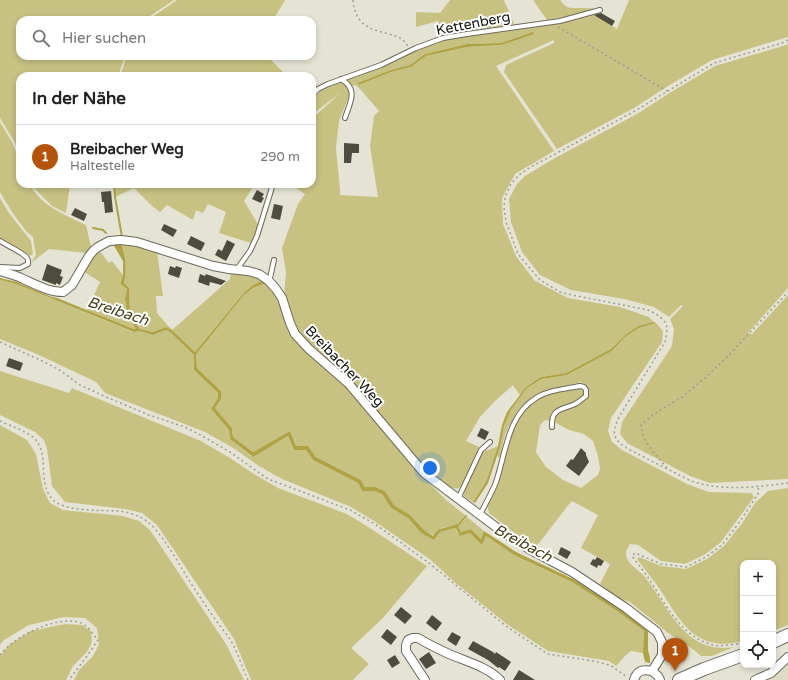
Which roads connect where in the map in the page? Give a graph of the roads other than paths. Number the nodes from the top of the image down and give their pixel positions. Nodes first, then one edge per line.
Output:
1 (600, 10) dead end
2 (341, 79) junction
3 (316, 91) edge
4 (345, 118) dead end
5 (272, 188) edge
6 (0, 241) edge
7 (274, 260) dead end
8 (0, 267) edge
9 (237, 270) junction
10 (0, 271) edge
11 (269, 280) junction
12 (552, 427) dead end
13 (490, 442) dead end
14 (458, 499) junction
15 (480, 515) junction
16 (788, 635) edge
17 (776, 641) edge
18 (740, 655) edge
19 (788, 657) edge
20 (652, 671) junction
21 (425, 680) edge
22 (500, 680) edge
23 (633, 680) edge
24 (660, 680) edge
25 (679, 680) edge
26 (755, 680) edge

1 - 2 lane, Kettenberg
2 - 3 lane, Kettenberg
2 - 4 lane
5 - 9 lane
6 - 8 lane
7 - 11 lane
9 - 10 street, Breibacher Weg
9 - 11 street, Breibacher Weg
11 - 14 street, Breibacher Weg
12 - 15 lane
13 - 14 lane
14 - 15 street, Breibacher Weg
15 - 20 street, Breibacher Weg
16 - 17 main road
18 - 25 main road
19 - 26 street
20 - 23 street
20 - 24 street
21 - 22 street

